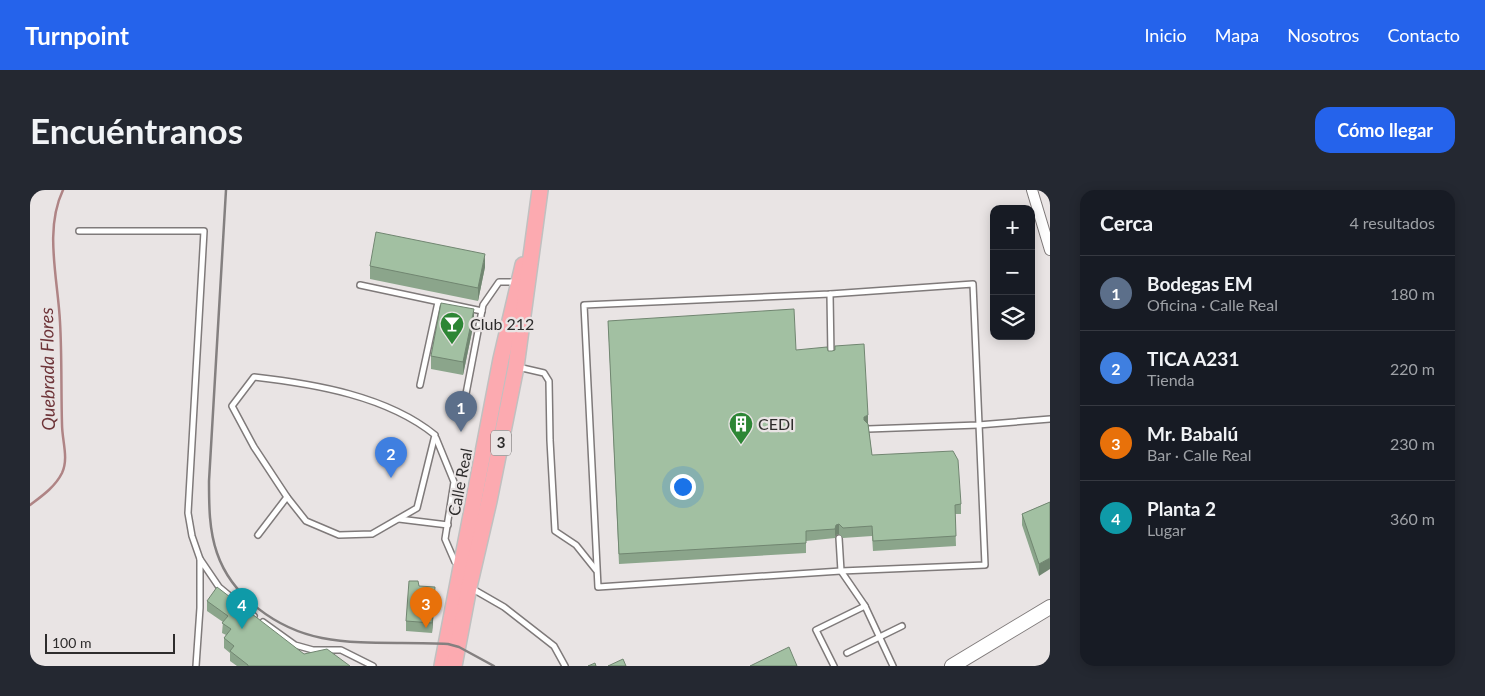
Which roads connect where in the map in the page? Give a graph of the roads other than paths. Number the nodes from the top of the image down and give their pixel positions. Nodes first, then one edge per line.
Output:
1 (540, 190) edge
2 (1032, 190) edge
3 (536, 218) junction
4 (79, 231) dead end
5 (1050, 250) edge
6 (518, 282) junction
7 (360, 285) dead end
8 (830, 294) junction
9 (438, 302) junction
10 (482, 311) junction
11 (509, 325) junction
12 (831, 356) edge
13 (516, 366) junction
14 (420, 385) dead end
15 (494, 396) junction
16 (465, 399) dead end
17 (1050, 419) edge
18 (978, 425) junction
19 (868, 429) edge
20 (436, 437) junction
21 (287, 497) junction
22 (399, 519) junction
23 (448, 525) junction
24 (258, 535) dead end
25 (839, 538) dead end
26 (200, 559) junction
27 (461, 564) junction
28 (596, 570) junction
29 (841, 571) junction
30 (469, 587) junction
31 (865, 606) junction
32 (1050, 607) edge
33 (902, 626) dead end
34 (880, 637) junction
35 (847, 653) dead end
36 (196, 666) edge
37 (373, 666) edge
38 (442, 666) edge
39 (454, 666) edge
40 (565, 666) edge
41 (834, 666) edge
42 (893, 666) edge
43 (952, 666) edge

1 - 3 main road, Calle Real / 3
2 - 5 street
3 - 6 main road, Calle Real / 3
3 - 13 main road, Calle Real / 3
4 - 26 lane
6 - 10 lane
6 - 11 main road, Calle Real / 3
7 - 9 lane
8 - 12 lane
8 - 18 lane
8 - 28 lane
9 - 10 lane
9 - 14 lane
10 - 16 lane
11 - 13 main road
11 - 15 main road, Calle Real / 3
13 - 15 main road
13 - 28 lane
13 - 30 main road, Calle Real / 3
15 - 27 main road, Calle Real / 3
17 - 18 lane
18 - 19 lane
18 - 29 lane
20 - 21 lane
20 - 22 lane
20 - 23 lane
21 - 22 lane
21 - 24 lane
22 - 23 lane
23 - 27 lane
25 - 29 lane
26 - 36 lane
26 - 37 lane
27 - 38 main road, Calle Real / 3
28 - 29 lane
29 - 31 lane
30 - 39 main road, Calle Real / 3
30 - 40 lane
31 - 34 lane
31 - 41 lane
32 - 43 street
33 - 34 lane
34 - 35 lane
34 - 42 lane

